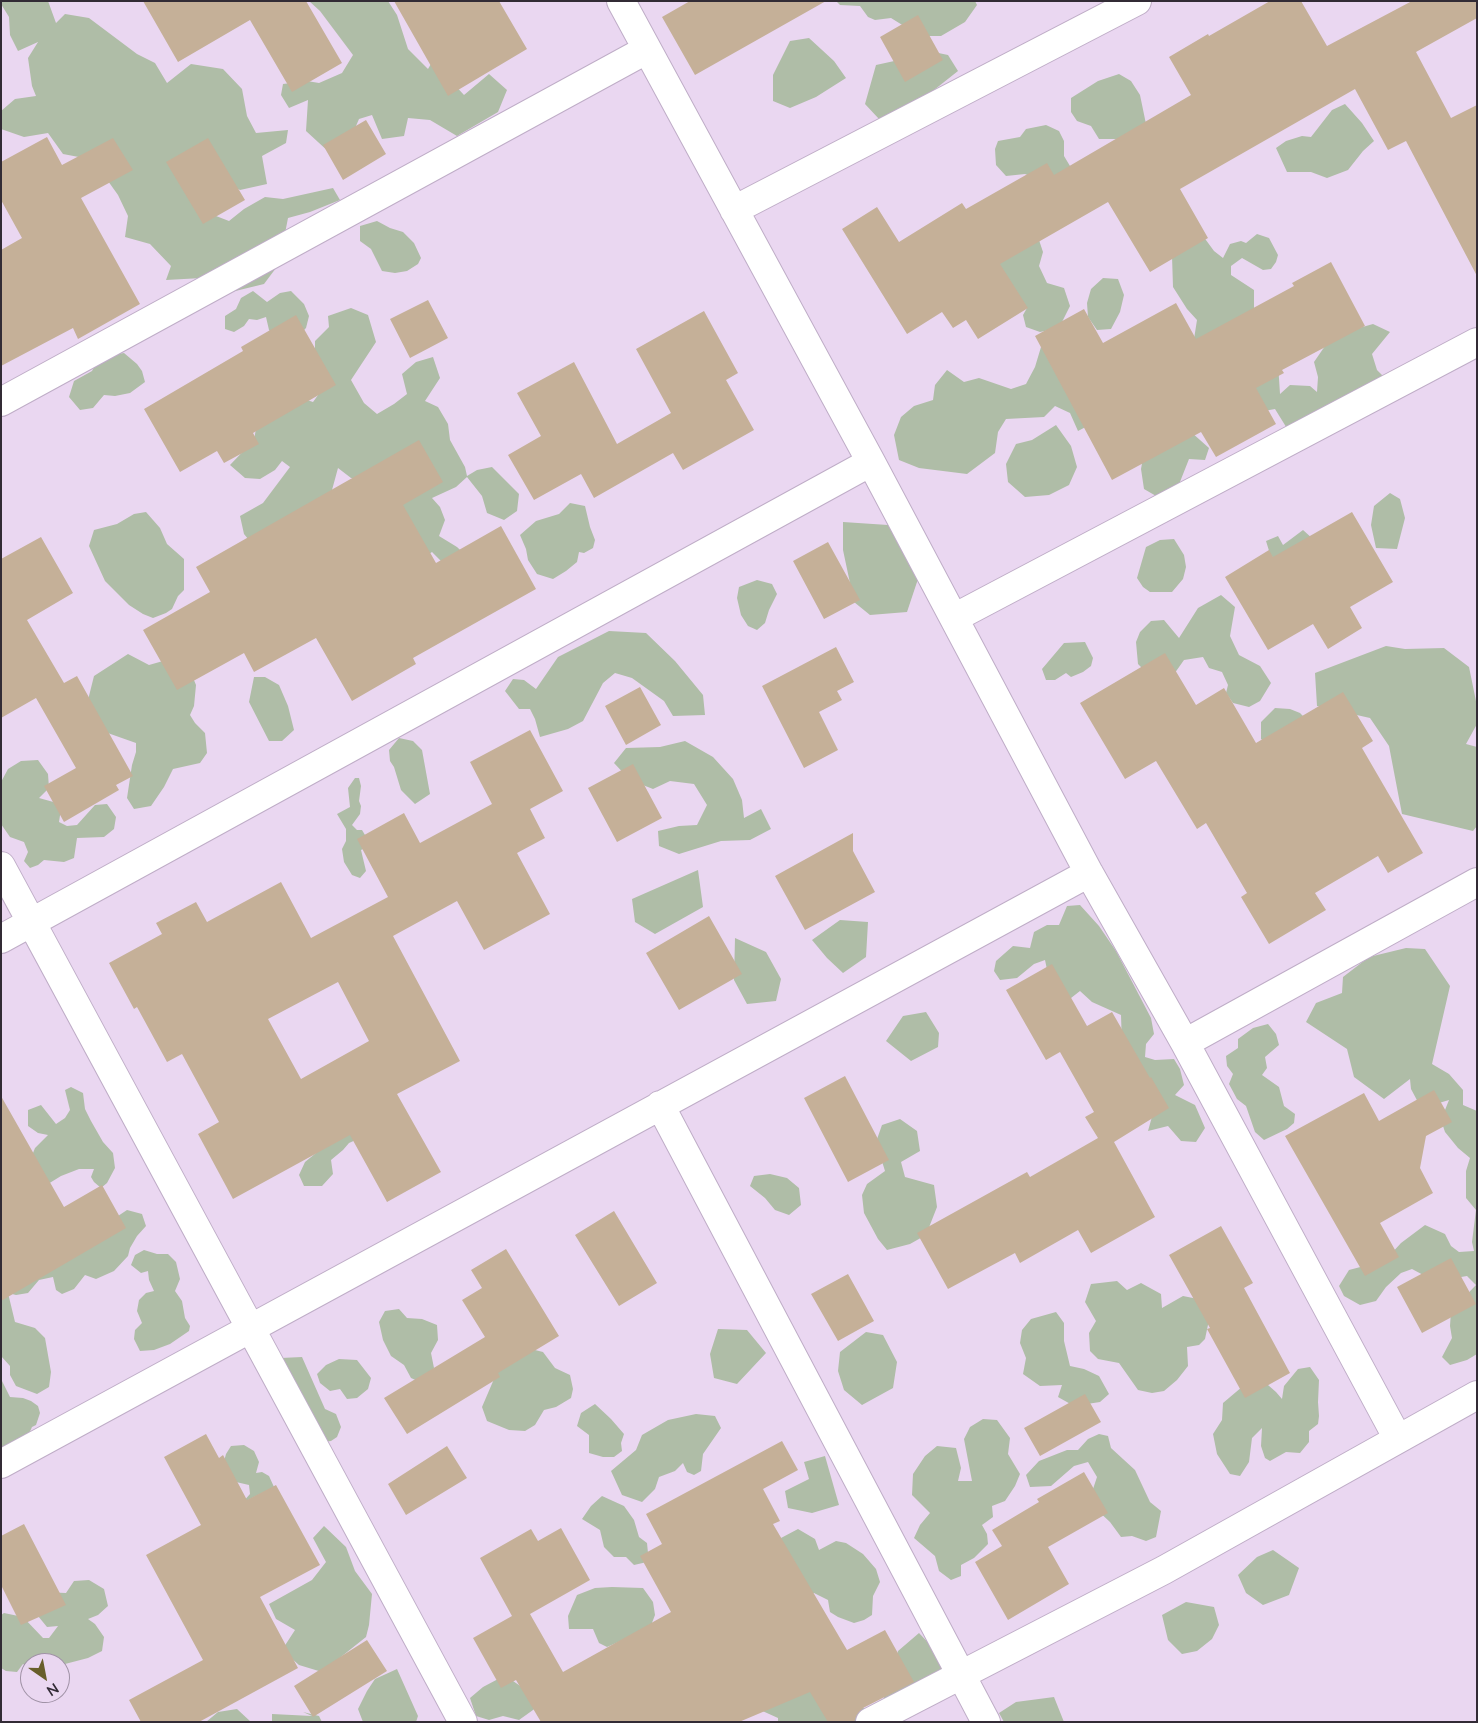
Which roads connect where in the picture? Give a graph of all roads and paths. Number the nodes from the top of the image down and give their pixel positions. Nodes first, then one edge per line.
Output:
1 (621, 1) edge
2 (1137, 1) edge
3 (646, 50) junction
4 (734, 210) junction
5 (1477, 342) edge
6 (1, 402) edge
7 (871, 462) junction
8 (954, 618) junction
9 (1, 866) edge
10 (1089, 873) junction
11 (1477, 882) edge
12 (32, 922) junction
13 (1, 939) edge
14 (1184, 1043) junction
15 (660, 1105) junction
16 (251, 1328) junction
17 (1477, 1395) edge
18 (1398, 1439) junction
19 (1, 1464) edge
20 (960, 1674) junction
21 (463, 1722) edge
22 (870, 1722) edge
23 (986, 1722) edge

1 - 3 street
2 - 4 street
3 - 4 street
3 - 6 street
4 - 7 street
5 - 8 street
7 - 8 street
7 - 12 street
8 - 10 street
9 - 12 street
10 - 14 street
10 - 15 street
11 - 14 street
12 - 13 street
12 - 16 street
14 - 18 street
15 - 16 street
15 - 20 street
16 - 19 street
16 - 21 street
17 - 18 street
18 - 20 street
20 - 22 street
20 - 23 street

